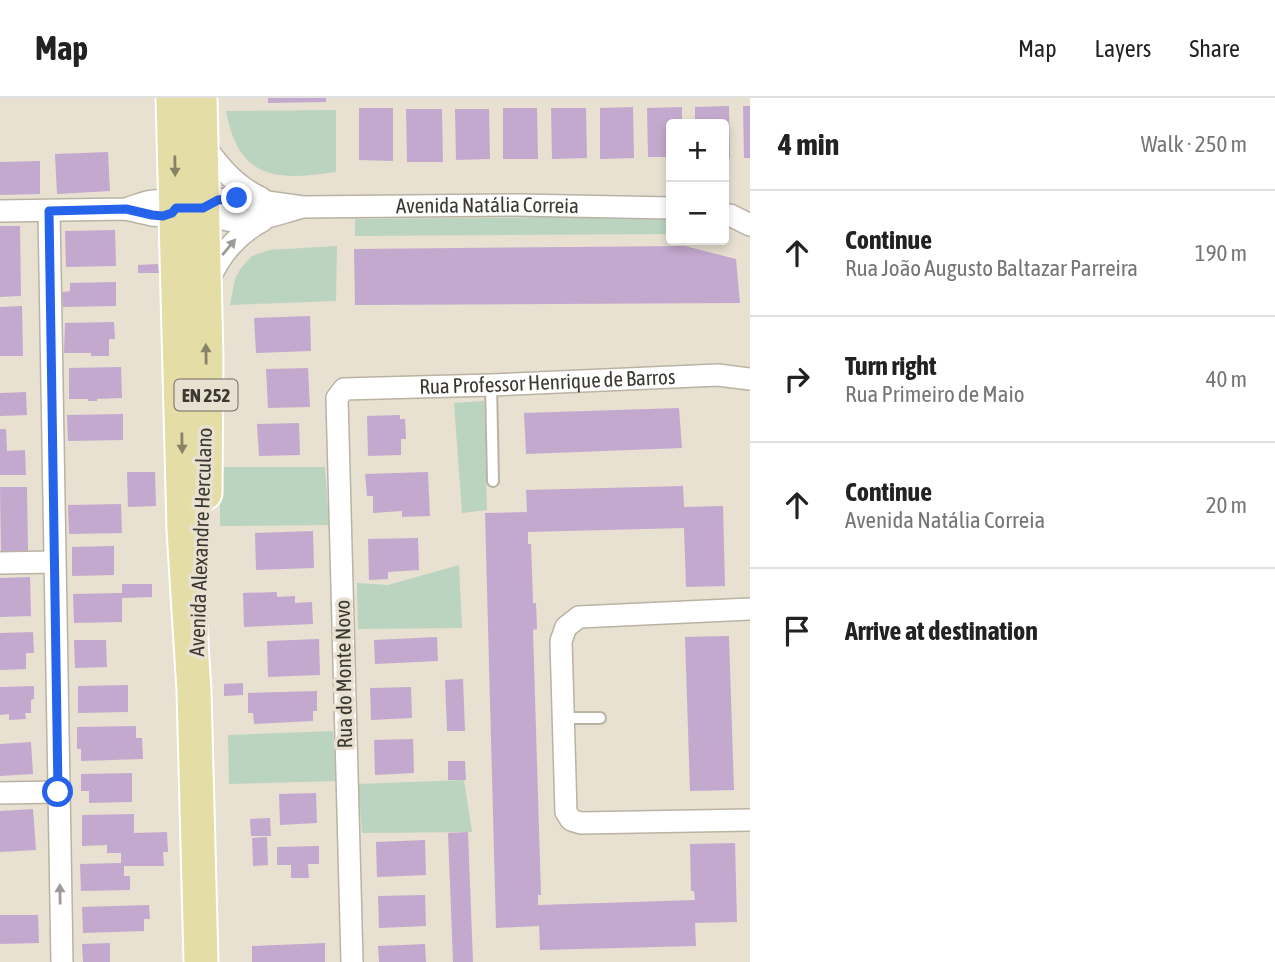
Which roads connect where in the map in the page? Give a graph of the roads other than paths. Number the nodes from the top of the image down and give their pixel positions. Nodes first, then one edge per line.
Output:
1 (173, 98) edge
2 (200, 98) edge
3 (201, 138) junction
4 (190, 208) junction
5 (666, 208) edge
6 (0, 211) edge
7 (49, 211) junction
8 (274, 211) junction
9 (729, 215) edge
10 (750, 225) edge
11 (205, 290) junction
12 (750, 379) edge
13 (491, 385) junction
14 (344, 388) joint
15 (493, 481) dead end
16 (54, 562) junction
17 (0, 563) edge
18 (750, 609) edge
19 (194, 691) junction
20 (600, 718) dead end
21 (563, 719) junction
22 (58, 792) junction
23 (0, 793) edge
24 (750, 820) edge
25 (62, 962) edge
26 (201, 962) edge
27 (352, 962) edge

1 -> 4 main road, Avenida Alexandre Herculano / EN 252
2 - 3 main road, Avenida Alexandre Herculano / EN 252
3 - 4 main road, Avenida Alexandre Herculano / EN 252
3 - 8 street, Avenida Natália Correia
4 - 7 street, Avenida Natália Correia
4 - 8 street, Avenida Natália Correia
4 - 11 main road, Avenida Alexandre Herculano / EN 252
4 -> 19 main road, Avenida Alexandre Herculano / EN 252
5 - 8 street, Avenida Natália Correia
6 - 7 street, Avenida Natália Correia
7 - 16 street
11 -> 8 street
9 - 10 street
19 -> 11 main road, Avenida Alexandre Herculano / EN 252
12 - 13 street, Rua Professor Henrique de Barros
13 - 14 street, Rua Professor Henrique de Barros
13 - 15 lane
14 - 27 street, Rua do Monte Novo
16 - 17 street
16 - 22 street
18 - 21 street
19 - 26 main road, Avenida Alexandre Herculano / EN 252
20 - 21 lane
21 - 24 street
22 - 23 street
25 -> 22 street

